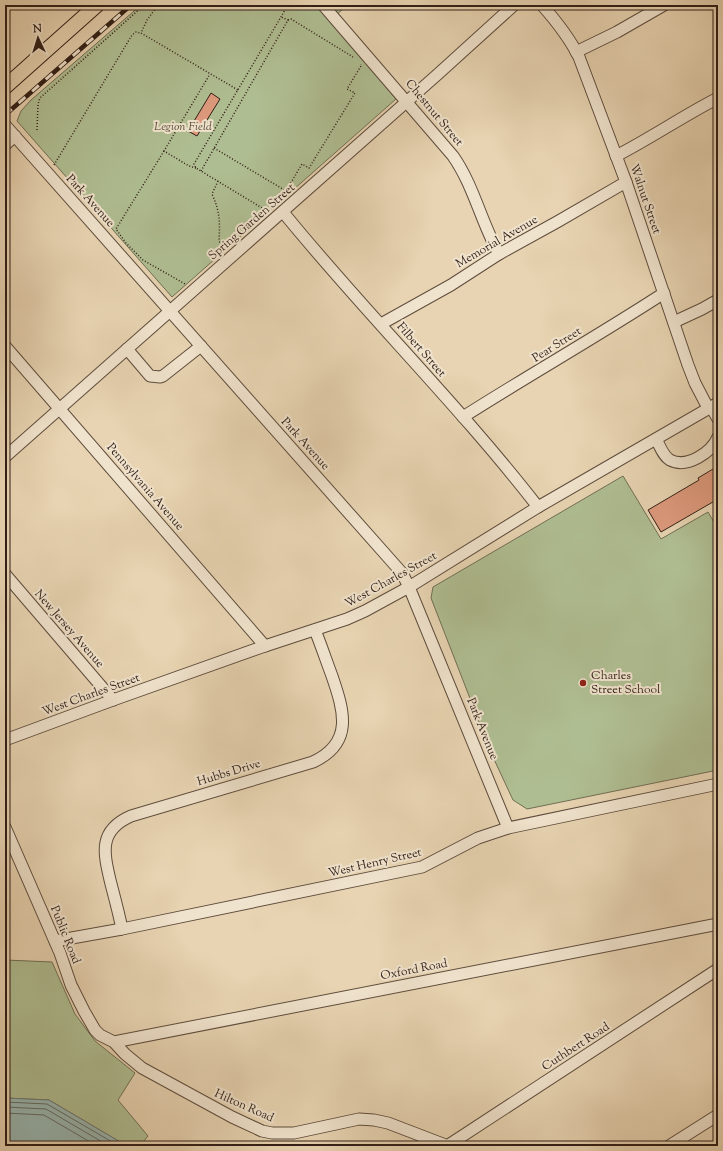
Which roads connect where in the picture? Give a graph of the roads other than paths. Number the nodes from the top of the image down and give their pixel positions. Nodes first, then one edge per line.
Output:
1 (98, 5) edge
2 (323, 5) edge
3 (514, 5) edge
4 (542, 5) edge
5 (664, 5) edge
6 (576, 52) junction
7 (5, 87) edge
8 (718, 98) edge
9 (407, 102) junction
10 (5, 125) edge
11 (15, 136) junction
12 (5, 145) edge
13 (616, 156) junction
14 (626, 182) junction
15 (280, 215) junction
16 (499, 254) junction
17 (664, 294) junction
18 (718, 300) edge
19 (170, 312) junction
20 (674, 322) junction
21 (381, 324) junction
22 (5, 346) edge
23 (200, 346) junction
24 (127, 349) junction
25 (712, 406) edge
26 (60, 409) junction
27 (463, 417) junction
28 (718, 419) edge
29 (718, 438) edge
30 (656, 439) junction
31 (5, 458) edge
32 (538, 507) junction
33 (5, 574) edge
34 (409, 586) junction
35 (316, 630) junction
36 (265, 646) junction
37 (114, 700) junction
38 (5, 740) edge
39 (718, 784) edge
40 (5, 827) edge
41 (508, 828) junction
42 (718, 924) edge
43 (122, 929) junction
44 (55, 941) junction
45 (718, 969) edge
46 (114, 1042) junction
47 (718, 1115) edge
48 (447, 1146) edge
49 (669, 1146) edge

1 - 7 main road
2 - 9 street, Chestnut Street
3 - 9 street, Spring Garden Street
4 - 6 street, Walnut Street
5 - 6 street
6 - 13 street, Walnut Street
8 - 13 street
9 - 15 street, Spring Garden Street
9 - 16 street, Chestnut Street
10 - 11 street, Park Avenue
11 - 12 street
11 - 19 street, Park Avenue
13 - 14 street, Walnut Street
14 - 16 street, Memorial Avenue
14 - 17 street, Walnut Street
15 - 19 street, Spring Garden Street
15 - 21 street, Filbert Street
16 - 21 street, Memorial Avenue
17 - 20 street, Walnut Street
17 - 27 street, Pear Street
18 - 20 street
19 - 23 street, Park Avenue
19 - 24 street, Spring Garden Street
20 - 25 street, Walnut Street
21 - 27 street, Filbert Street
22 - 26 street, Pennsylvania Avenue
23 - 24 street
23 - 34 street, Park Avenue
24 - 26 street, Spring Garden Street
25 - 28 street, Walnut Street
25 - 30 street, West Charles Street
26 - 31 street, Spring Garden Street
26 - 36 street, Pennsylvania Avenue
27 - 32 street, Filbert Street
29 - 30 street
30 - 32 street, West Charles Street
32 - 34 street, West Charles Street
33 - 37 street, New Jersey Avenue
34 - 35 street, West Charles Street
34 - 41 street, Park Avenue
35 - 36 street, West Charles Street
35 - 43 street, Hubbs Drive
36 - 37 street, West Charles Street
37 - 38 street, West Charles Street
39 - 41 street, West Henry Street
40 - 44 street, Public Road
41 - 43 street, West Henry Street
42 - 46 street, Oxford Road
43 - 44 street, West Henry Street
44 - 46 street, Public Road
45 - 48 street, Cuthbert Road
46 - 48 street, Hilton Road
47 - 49 street

